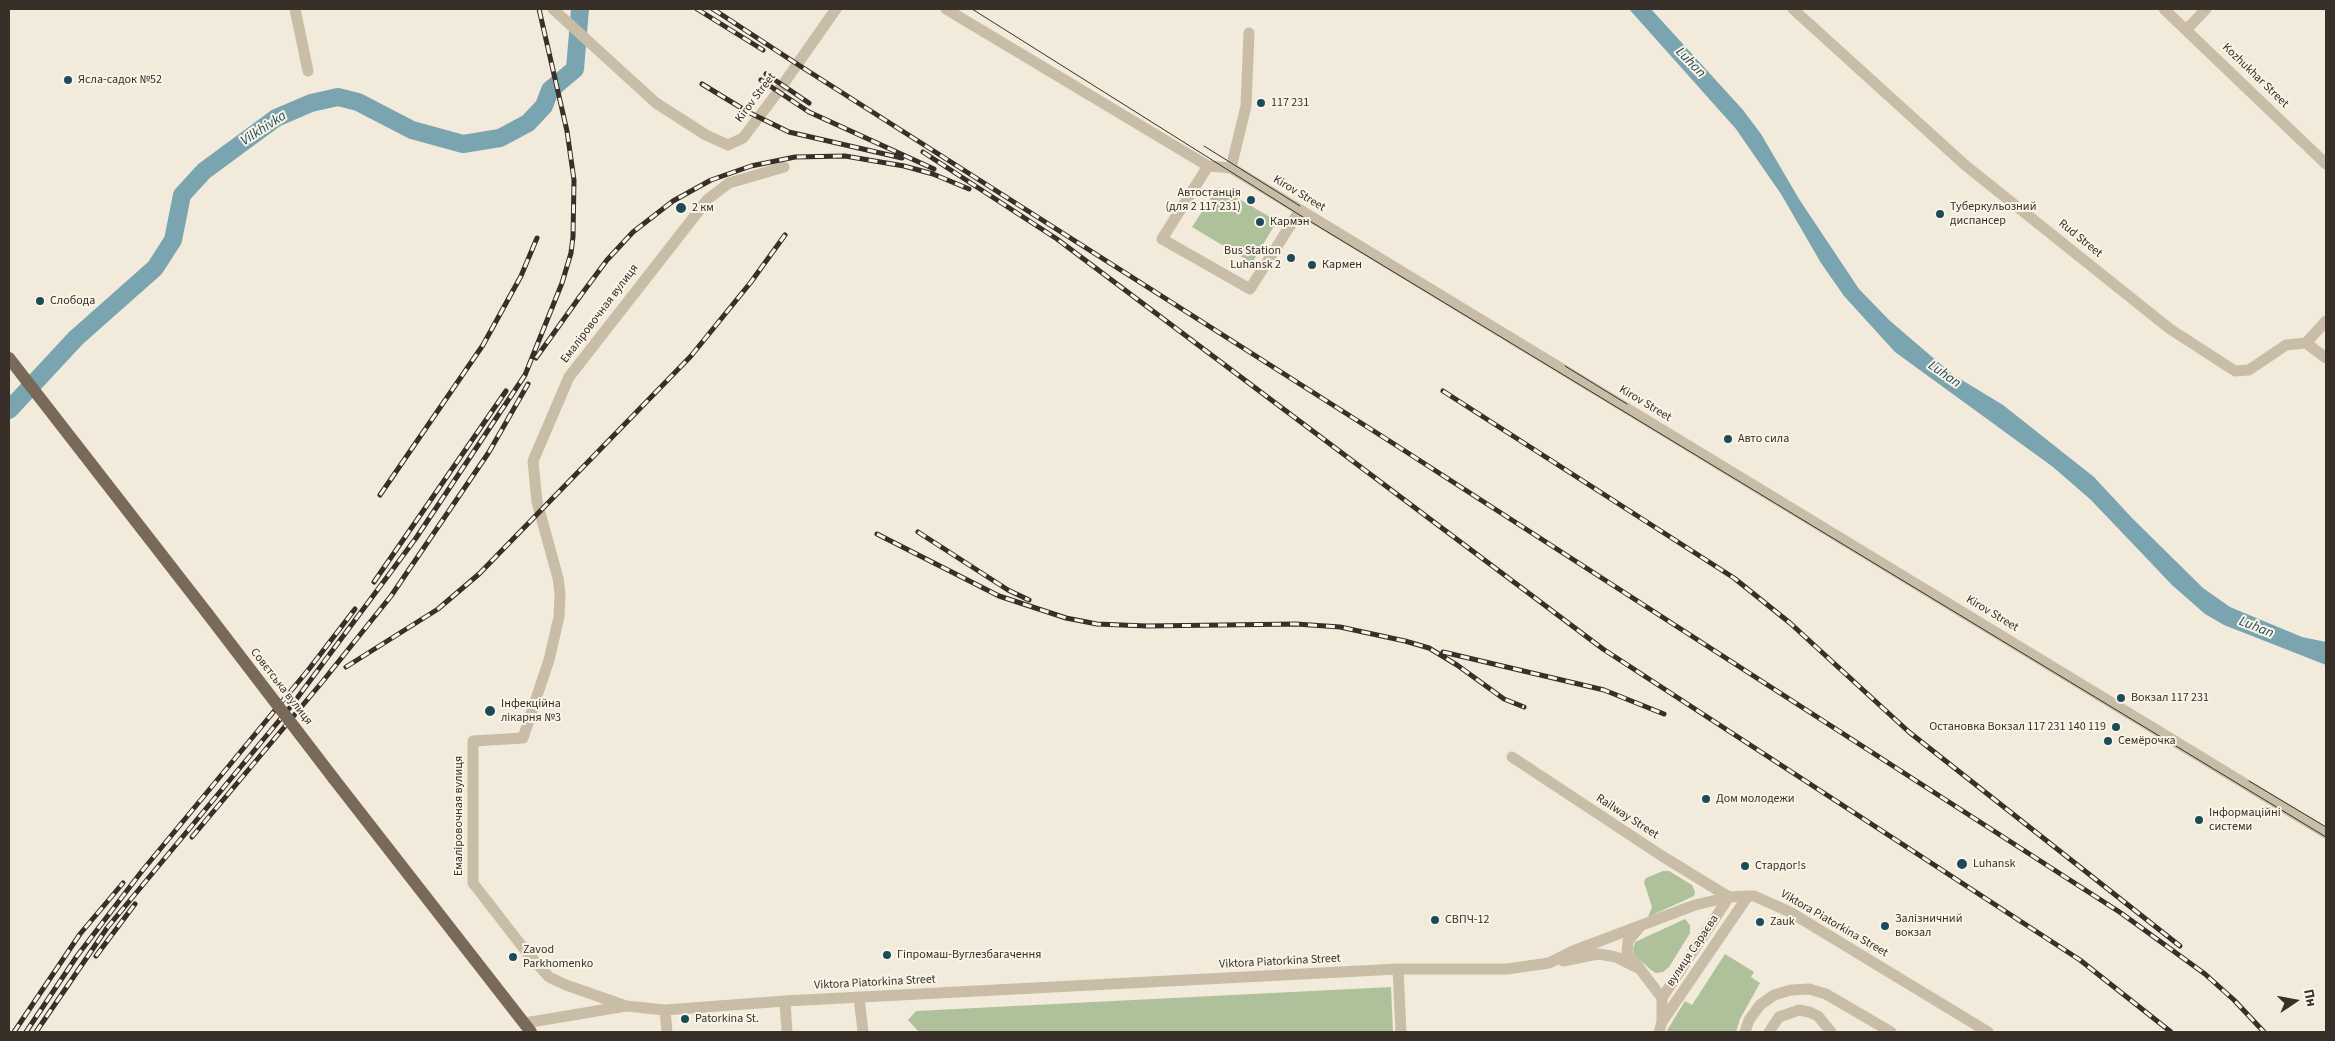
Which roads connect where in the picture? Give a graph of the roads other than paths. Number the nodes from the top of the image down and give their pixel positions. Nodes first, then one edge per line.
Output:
1 (295, 9) edge
2 (836, 9) edge
3 (946, 9) edge
4 (1793, 9) edge
5 (2164, 9) edge
6 (2206, 9) edge
7 (557, 13) edge
8 (2187, 29) junction
9 (1249, 33) dead end
10 (308, 71) dead end
11 (2326, 164) edge
12 (1208, 166) junction
13 (784, 167) dead end
14 (1231, 168) junction
15 (1300, 210) junction
16 (2326, 321) edge
17 (2306, 343) junction
18 (2326, 358) edge
19 (9, 359) edge
20 (1512, 757) dead end
21 (2326, 833) edge
22 (1748, 896) junction
23 (1729, 897) junction
24 (1641, 926) junction
25 (1549, 963) junction
26 (1398, 969) junction
27 (1640, 970) junction
28 (859, 997) junction
29 (1662, 998) junction
30 (785, 1001) junction
31 (626, 1006) junction
32 (665, 1010) junction
33 (1661, 1027) edge
34 (528, 1028) edge
35 (667, 1032) edge
36 (787, 1032) edge
37 (863, 1032) edge
38 (1401, 1032) edge
39 (1745, 1032) edge
40 (1769, 1032) edge
41 (1831, 1032) edge
42 (1891, 1032) edge
43 (1988, 1032) edge

1 - 10 street
2 - 7 street, Kirov Street
3 - 12 street, Kirov Street
4 - 17 street, Rud Street
5 - 8 street, Kozhukhar Street
6 - 8 street
8 - 11 street, Kozhukhar Street
9 - 14 street
12 - 14 street, Kirov Street
12 - 15 street
13 - 31 street, Емаліровочная вулиця
14 - 15 street, Kirov Street
15 - 21 street, Kirov Street
16 - 17 street
17 - 18 street
19 - 34 main road, Совєтська вулиця, bridge
20 - 23 street, Railway Street
22 - 23 street, Viktora Piatorkina Street
22 - 33 street, вулиця Сараєва
22 - 43 street, Viktora Piatorkina Street
23 - 24 street, Viktora Piatorkina Street
23 - 29 street
24 - 25 street, Viktora Piatorkina Street
24 - 27 street
25 - 26 street, Viktora Piatorkina Street
25 - 27 street
26 - 28 street, Viktora Piatorkina Street
26 - 38 street
27 - 29 street
28 - 30 street, Viktora Piatorkina Street
28 - 37 street
29 - 33 street
30 - 32 street, Viktora Piatorkina Street
30 - 36 street
31 - 32 street, Viktora Piatorkina Street
31 - 34 street, Viktora Piatorkina Street
32 - 35 street
39 - 42 street
40 - 41 street

